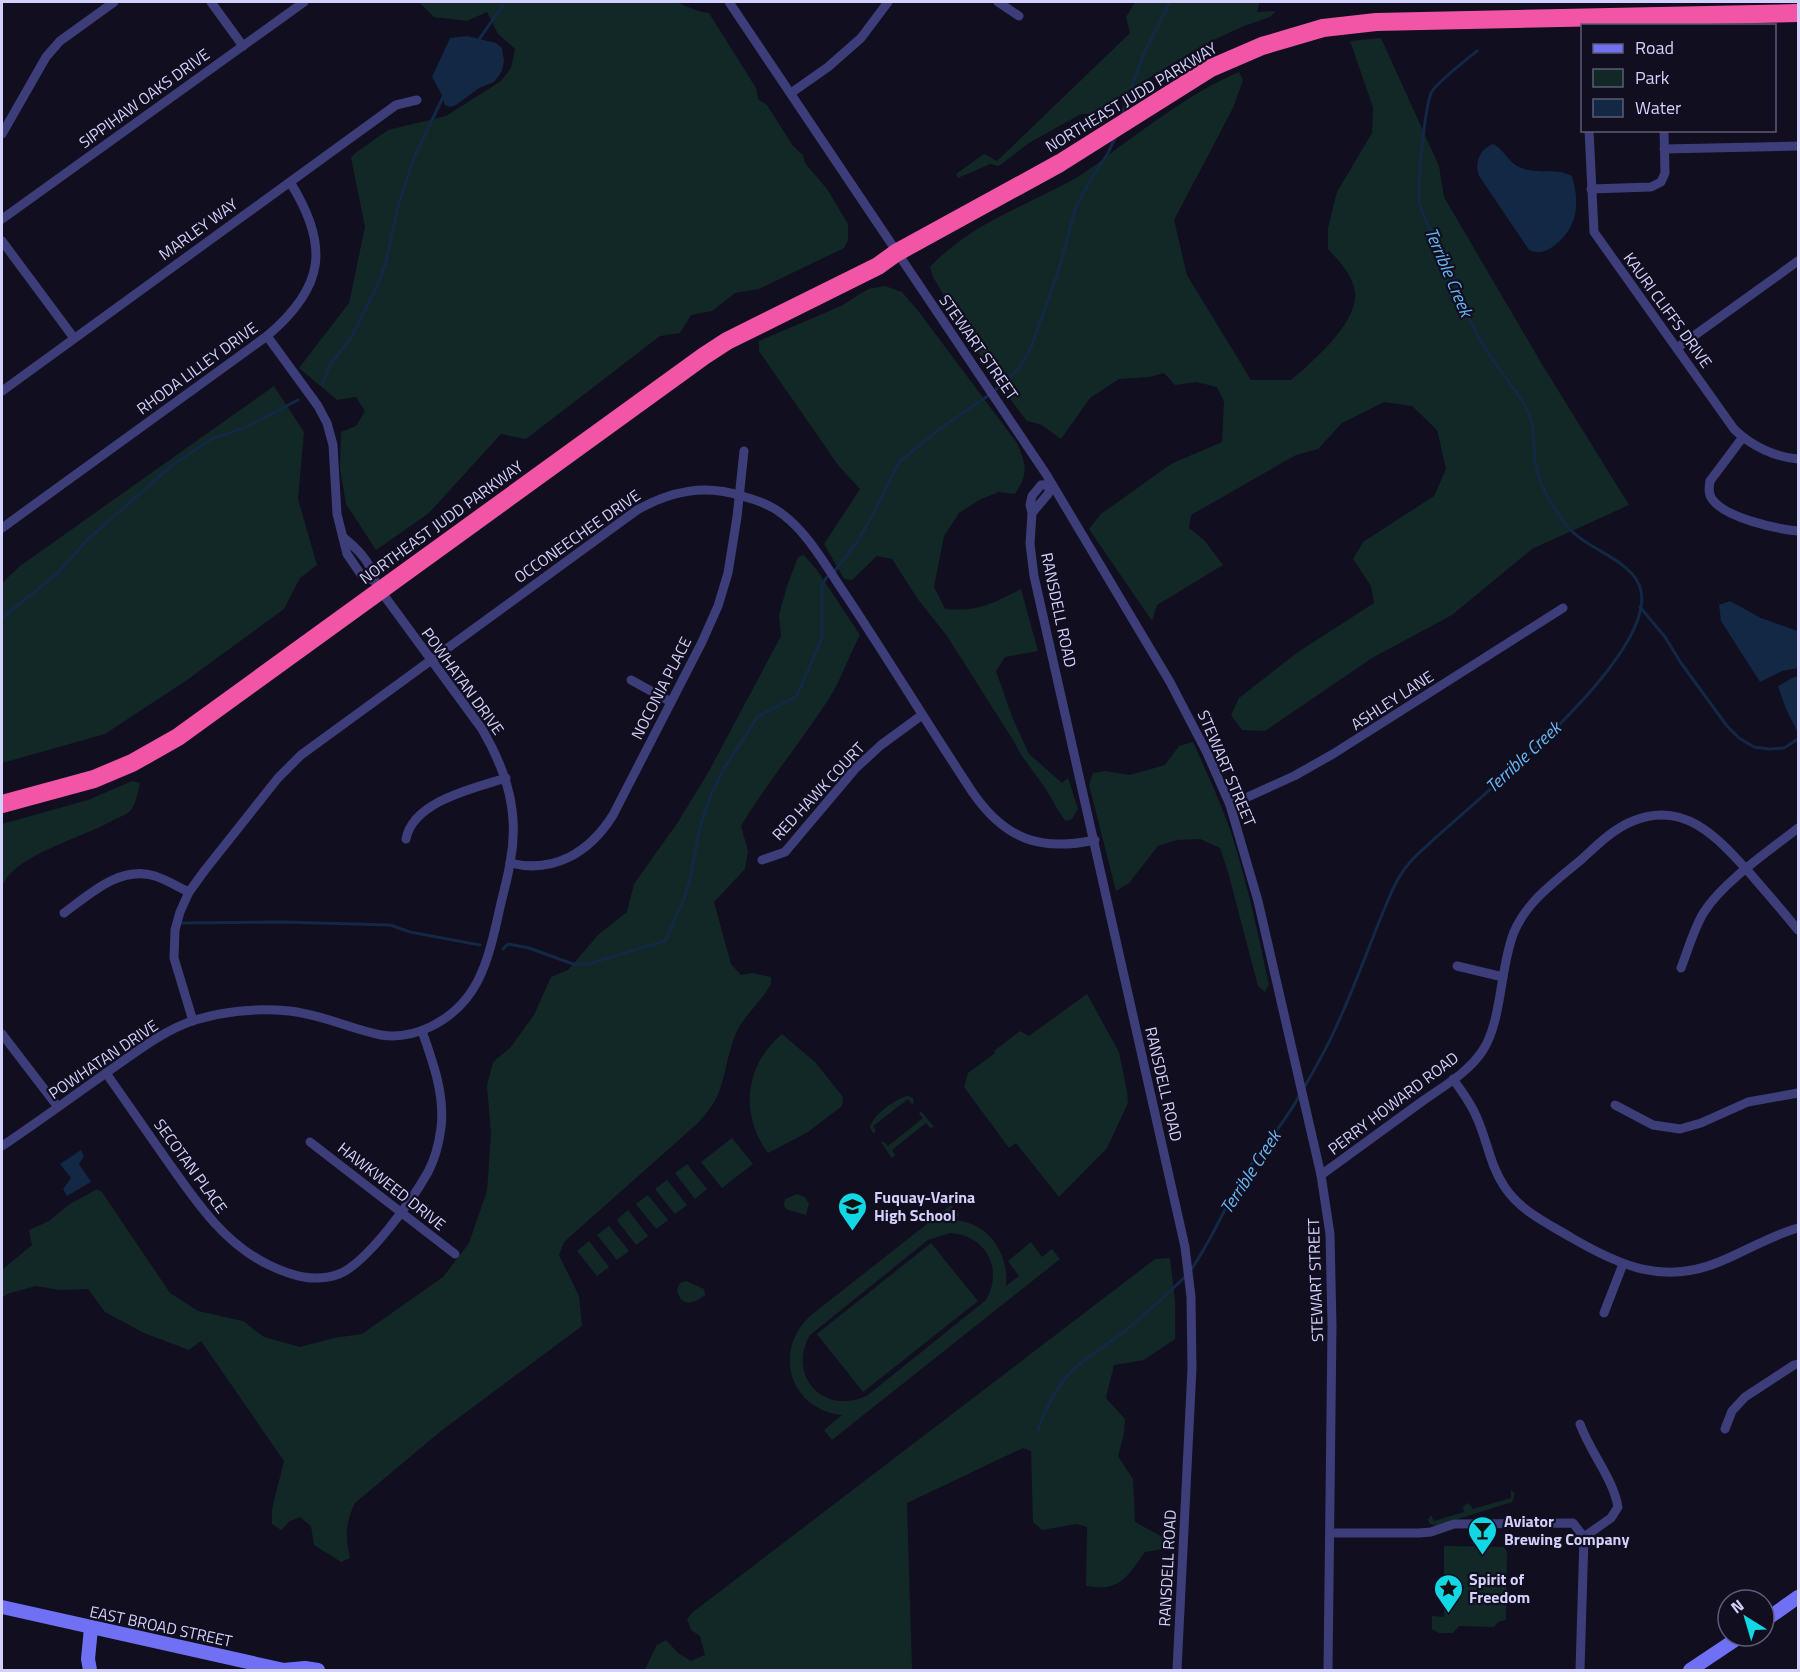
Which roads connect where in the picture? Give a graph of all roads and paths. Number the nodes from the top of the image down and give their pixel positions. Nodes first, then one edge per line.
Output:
1 (114, 2) edge
2 (211, 2) edge
3 (304, 2) edge
4 (729, 2) edge
5 (888, 2) edge
6 (998, 2) edge
7 (1798, 13) edge
8 (1019, 16) dead end
9 (1586, 21) edge
10 (243, 46) junction
11 (791, 93) junction
12 (417, 100) dead end
13 (1589, 132) edge
14 (1664, 132) edge
15 (2, 134) edge
16 (1798, 147) edge
17 (1664, 149) junction
18 (290, 182) junction
19 (1591, 189) junction
20 (2, 219) edge
21 (2, 241) edge
22 (896, 253) junction
23 (1798, 261) edge
24 (267, 336) junction
25 (74, 338) junction
26 (1677, 348) junction
27 (2, 391) edge
28 (1743, 437) junction
29 (744, 451) dead end
30 (1798, 459) edge
31 (1052, 484) junction
32 (738, 495) junction
33 (2, 528) edge
34 (1798, 531) edge
35 (377, 586) junction
36 (1563, 608) dead end
37 (430, 660) junction
38 (631, 680) dead end
39 (671, 702) junction
40 (922, 715) junction
41 (506, 778) junction
42 (2, 793) edge
43 (2, 804) edge
44 (1230, 805) junction
45 (1798, 828) edge
46 (406, 839) dead end
47 (1095, 840) junction
48 (762, 860) dead end
49 (510, 863) junction
50 (1746, 869) junction
51 (189, 892) junction
52 (64, 913) dead end
53 (1798, 930) edge
54 (1457, 966) dead end
55 (1681, 968) dead end
56 (1503, 976) junction
57 (194, 1021) junction
58 (422, 1031) junction
59 (2, 1034) edge
60 (106, 1073) junction
61 (1453, 1079) junction
62 (1798, 1093) edge
63 (1614, 1105) dead end
64 (58, 1107) junction
65 (310, 1142) dead end
66 (2, 1146) edge
67 (1321, 1175) junction
68 (400, 1212) junction
69 (1798, 1228) edge
70 (455, 1254) dead end
71 (1623, 1264) junction
72 (1604, 1313) dead end
73 (1798, 1364) edge
74 (1580, 1424) dead end
75 (1725, 1428) dead end
76 (1330, 1533) junction
77 (1584, 1537) junction
78 (1798, 1597) edge
79 (2, 1607) edge
80 (1776, 1613) edge
81 (91, 1628) junction
82 (1724, 1648) edge
83 (284, 1670) edge
84 (90, 1671) edge
85 (318, 1671) edge
86 (1177, 1671) edge
87 (1328, 1671) edge
88 (1580, 1671) edge
89 (1690, 1671) edge

1 - 15 street
2 - 10 street
3 - 10 street, SIPPIHAW OAKS DRIVE
4 - 11 street, STEWART STREET
5 - 11 street
6 - 8 street
7 - 9 highway, NORTHEAST JUDD PARKWAY
9 - 22 highway, NORTHEAST JUDD PARKWAY
10 - 20 street, SIPPIHAW OAKS DRIVE
11 - 22 street, STEWART STREET
12 - 18 street, MARLEY WAY
13 - 19 street, KAURI CLIFFS DRIVE
14 - 17 street
16 - 17 street
17 - 19 street
18 - 24 street, RHODA LILLEY DRIVE
18 - 25 street, MARLEY WAY
19 - 26 street, KAURI CLIFFS DRIVE
21 - 25 street
22 - 31 street, STEWART STREET
22 - 35 highway, NORTHEAST JUDD PARKWAY
23 - 26 street
24 - 33 street, RHODA LILLEY DRIVE
24 - 35 street, POWHATAN DRIVE
25 - 27 street, MARLEY WAY
26 - 28 street, KAURI CLIFFS DRIVE
28 - 30 street, KAURI CLIFFS DRIVE
28 - 34 street
29 - 32 street, NOCONIA PLACE
31 - 44 street, STEWART STREET
31 - 47 street, RANSDELL ROAD
32 - 37 street, OCCONEECHEE DRIVE
32 - 39 street, NOCONIA PLACE
32 - 40 street, OCCONEECHEE DRIVE
35 - 37 street, POWHATAN DRIVE
35 - 42 highway, NORTHEAST JUDD PARKWAY
35 - 43 highway, NORTHEAST JUDD PARKWAY
36 - 44 street, ASHLEY LANE
37 - 41 street, POWHATAN DRIVE
37 - 51 street, OCCONEECHEE DRIVE
38 - 39 street
39 - 49 street, NOCONIA PLACE
40 - 47 street, OCCONEECHEE DRIVE
40 - 48 street, RED HAWK COURT
41 - 46 street
41 - 49 street, POWHATAN DRIVE
44 - 67 street, STEWART STREET
45 - 50 street
47 - 86 street, RANSDELL ROAD
49 - 58 street, POWHATAN DRIVE
50 - 53 street, PERRY HOWARD ROAD
50 - 55 street
50 - 56 street, PERRY HOWARD ROAD
51 - 52 street
51 - 57 street, OCCONEECHEE DRIVE
54 - 56 street
56 - 61 street, PERRY HOWARD ROAD
57 - 58 street, POWHATAN DRIVE
57 - 60 street, POWHATAN DRIVE
58 - 68 street, SECOTAN PLACE
59 - 64 street
60 - 64 street, POWHATAN DRIVE
60 - 68 street, SECOTAN PLACE
61 - 67 street, PERRY HOWARD ROAD
61 - 71 street
62 - 63 street
64 - 66 street, POWHATAN DRIVE
65 - 68 street, HAWKWEED DRIVE
67 - 76 street, STEWART STREET
68 - 70 street, HAWKWEED DRIVE
69 - 71 street
71 - 72 street
73 - 75 street
74 - 77 street
76 - 77 street
76 - 87 street, STEWART STREET
77 - 88 street
78 - 80 main road
79 - 81 main road, EAST BROAD STREET
81 - 83 main road, EAST BROAD STREET
81 - 84 main road
82 - 89 main road
83 - 85 main road, EAST BROAD STREET

